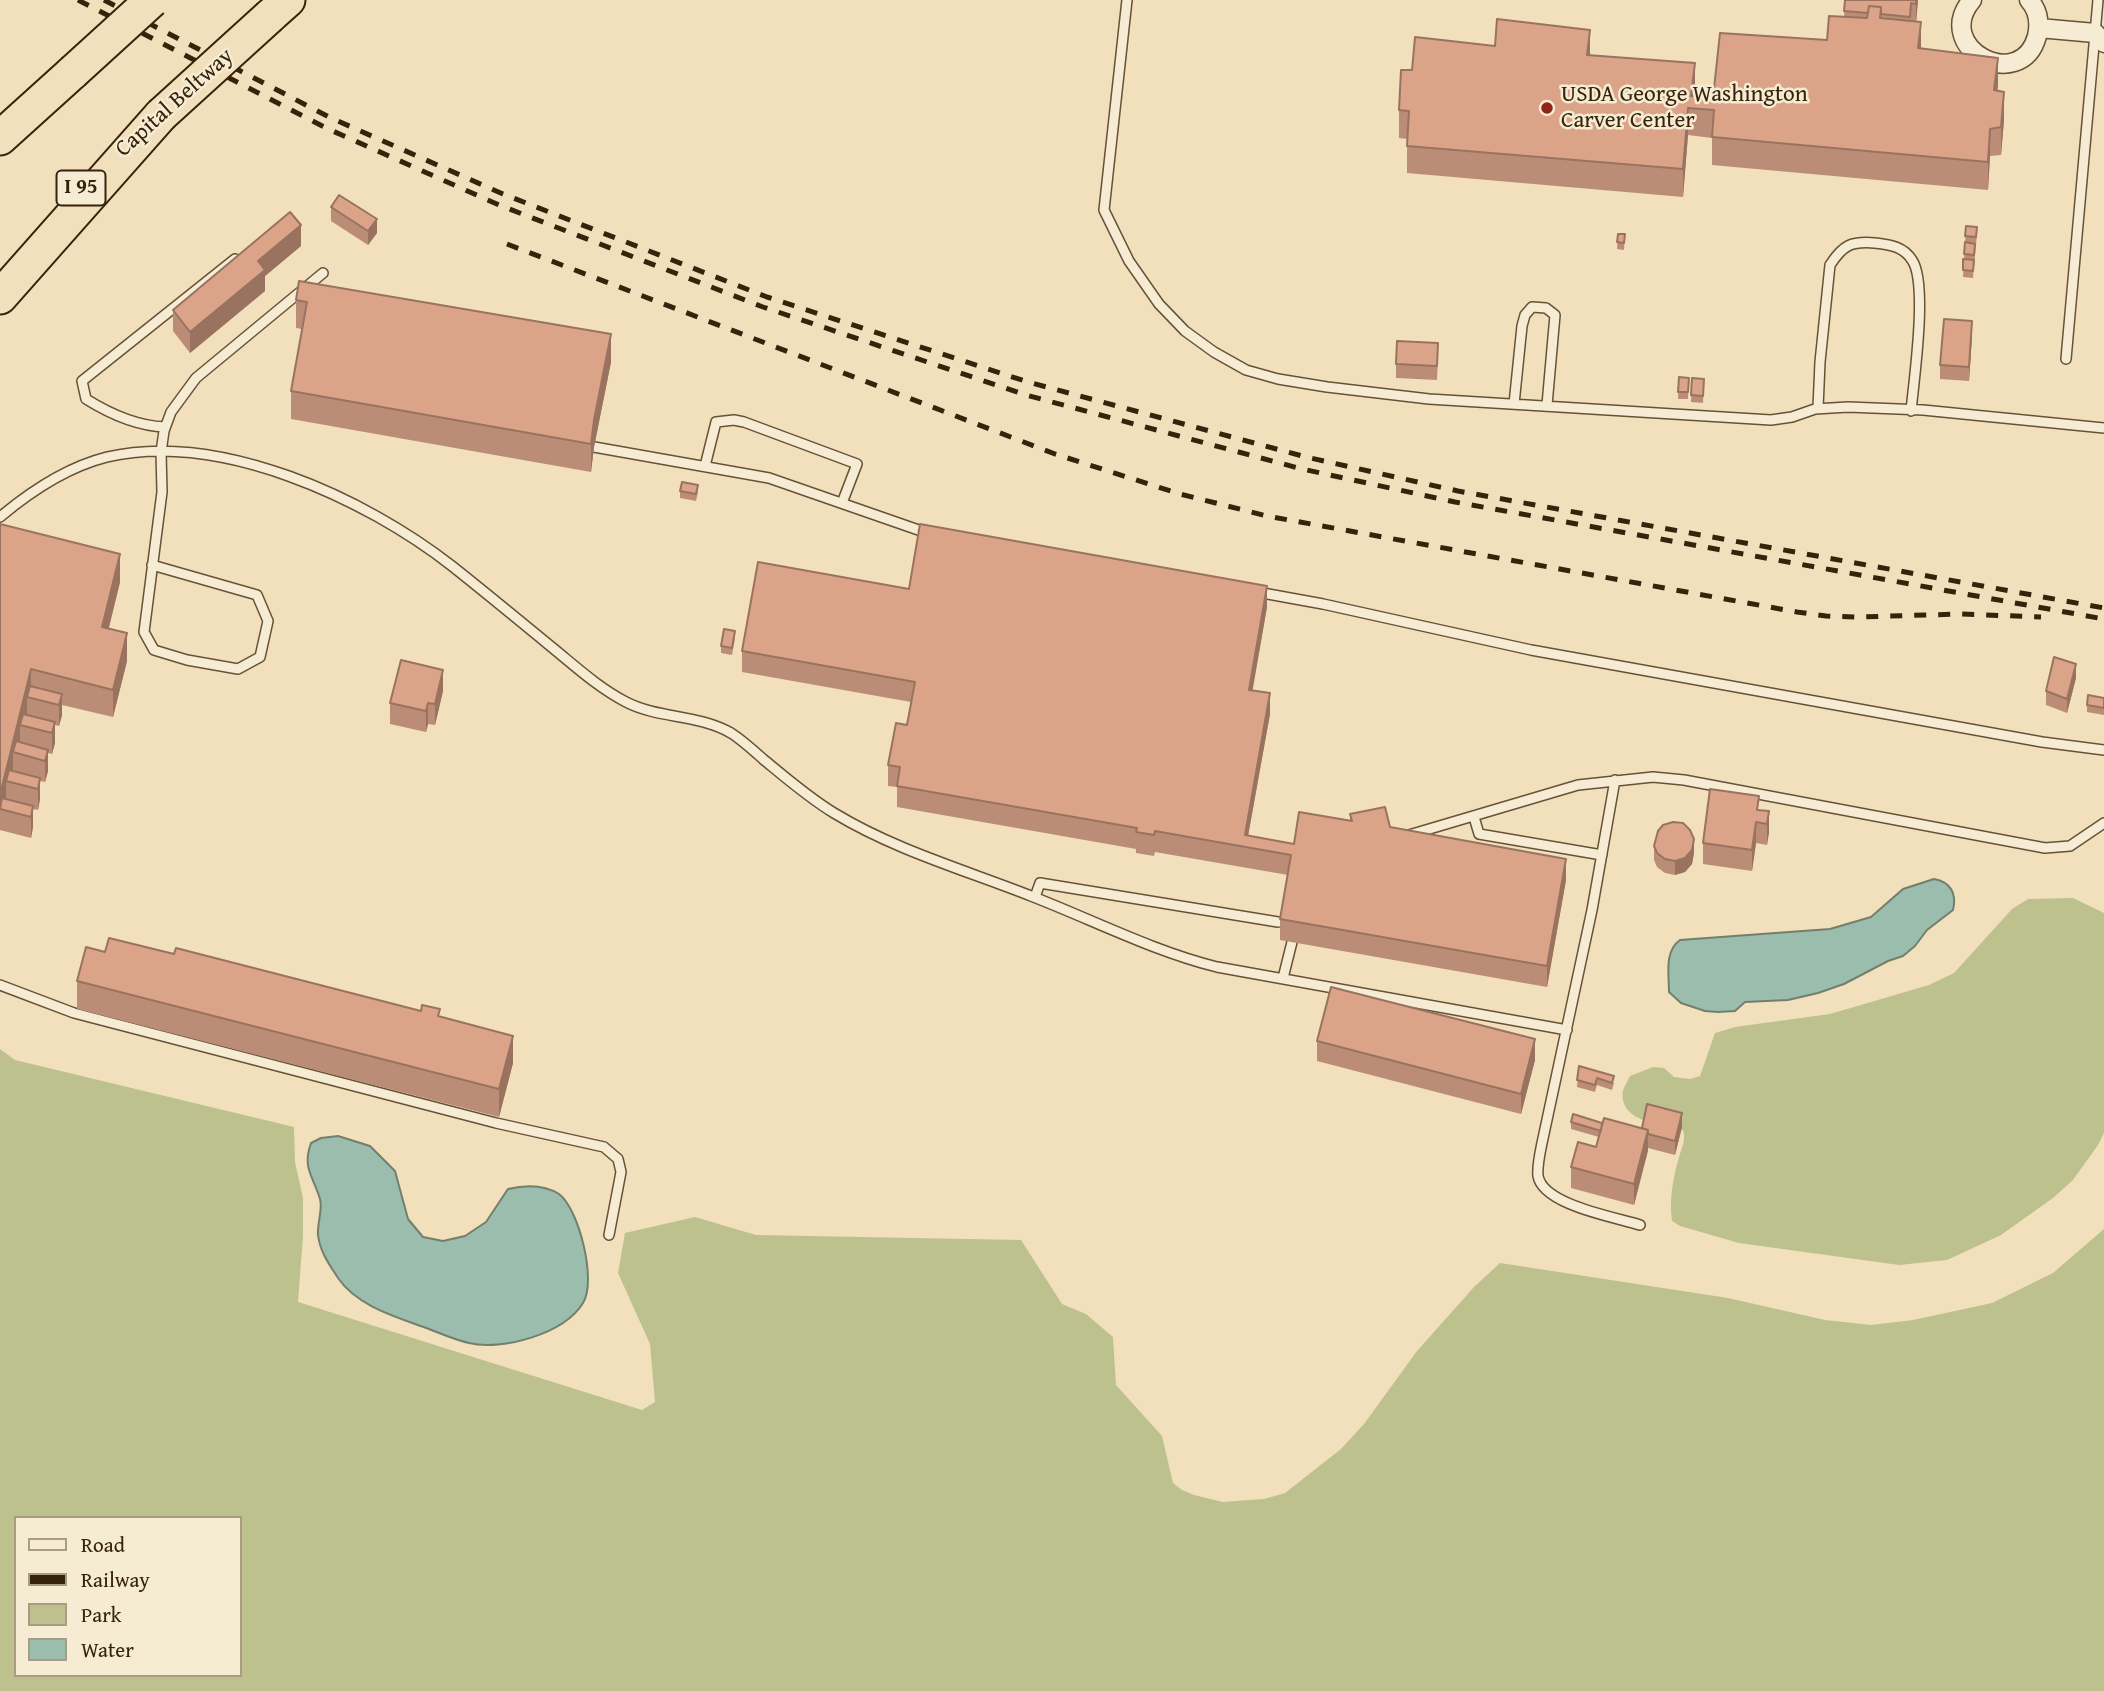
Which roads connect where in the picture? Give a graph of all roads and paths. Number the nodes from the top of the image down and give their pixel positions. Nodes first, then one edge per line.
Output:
1 (152, 0) edge
2 (1127, 0) edge
3 (1972, 0) edge
4 (2029, 0) edge
5 (2098, 0) edge
6 (279, 8) edge
7 (2039, 28) junction
8 (2101, 33) edge
9 (161, 115) junction
10 (0, 138) edge
11 (246, 250) edge
12 (0, 261) edge
13 (323, 273) dead end
14 (0, 297) edge
15 (2066, 359) dead end
16 (1514, 404) junction
17 (1547, 405) junction
18 (1818, 408) junction
19 (1911, 411) junction
20 (165, 428) junction
21 (2104, 428) edge
22 (594, 447) edge
23 (161, 452) junction
24 (705, 466) junction
25 (842, 503) junction
26 (0, 517) edge
27 (939, 536) edge
28 (152, 565) junction
29 (1240, 589) edge
30 (2104, 750) edge
31 (1615, 780) junction
32 (1474, 817) junction
33 (2104, 823) edge
34 (1400, 836) edge
35 (1602, 855) junction
36 (1035, 897) junction
37 (1278, 922) edge
38 (1292, 942) dead end
39 (1283, 978) junction
40 (0, 985) edge
41 (1567, 1030) junction
42 (1640, 1225) dead end
43 (609, 1235) dead end

1 - 10 highway, bridge
2 - 16 lane
3 - 7 street
4 - 7 street
5 - 8 lane
6 - 9 highway, Capital Beltway / I 95, bridge
7 - 8 street
8 - 15 lane
9 - 12 highway, Capital Beltway / I 95
9 - 14 highway
11 - 20 lane
13 - 20 lane
16 - 17 lane
16 - 17 lane
17 - 18 lane
18 - 19 lane
18 - 19 lane
19 - 21 lane
20 - 23 lane
22 - 24 lane
23 - 26 lane
23 - 28 lane
23 - 36 lane
24 - 25 lane
24 - 25 lane
25 - 27 lane
28 - 28 lane
29 - 30 lane
31 - 32 lane
31 - 33 lane
31 - 35 lane
32 - 34 lane
32 - 35 lane
35 - 41 lane
36 - 37 lane
36 - 39 lane
38 - 39 lane
39 - 41 lane
40 - 43 lane
41 - 42 lane

